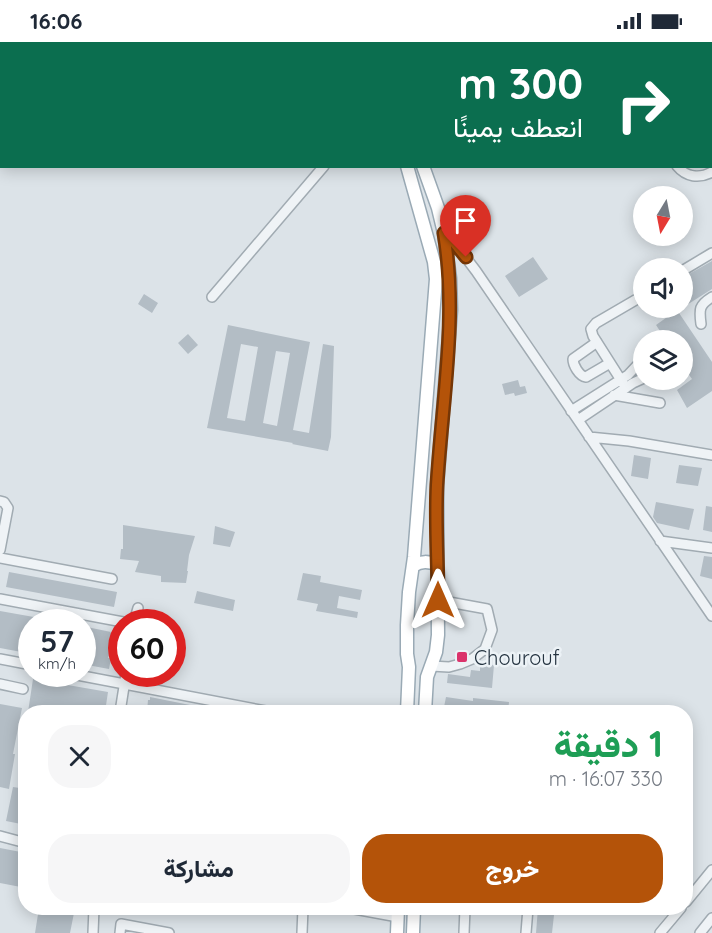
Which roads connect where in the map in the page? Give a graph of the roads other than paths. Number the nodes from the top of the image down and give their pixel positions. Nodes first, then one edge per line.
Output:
1 (322, 168) edge
2 (408, 168) edge
3 (424, 168) edge
4 (679, 168) edge
5 (712, 172) edge
6 (444, 233) junction
7 (712, 253) edge
8 (693, 264) edge
9 (212, 297) dead end
10 (712, 297) edge
11 (633, 302) edge
12 (701, 324) dead end
13 (597, 342) junction
14 (610, 363) junction
15 (633, 370) edge
16 (633, 381) edge
17 (623, 383) junction
18 (614, 395) junction
19 (660, 403) dead end
20 (571, 411) junction
21 (578, 420) junction
22 (589, 437) junction
23 (712, 455) edge
24 (0, 501) edge
25 (660, 541) junction
26 (712, 548) edge
27 (0, 550) edge
28 (0, 558) edge
29 (438, 565) junction
30 (413, 566) junction
31 (112, 579) dead end
32 (0, 599) edge
33 (438, 600) junction
34 (712, 616) edge
35 (108, 619) edge
36 (407, 654) junction
37 (0, 659) edge
38 (432, 661) junction
39 (18, 662) edge
40 (0, 684) edge
41 (124, 687) edge
42 (140, 687) edge
43 (23, 689) dead end
44 (121, 705) edge
45 (234, 705) edge
46 (407, 705) edge
47 (425, 705) edge
48 (0, 836) edge
49 (18, 841) edge
50 (712, 870) edge
51 (693, 893) edge
52 (94, 915) edge
53 (303, 915) edge
54 (398, 915) edge
55 (414, 915) edge
56 (465, 915) edge
57 (527, 915) edge
58 (675, 915) edge
59 (712, 918) edge
60 (93, 933) edge
61 (120, 933) edge
62 (169, 933) edge
63 (302, 933) edge
64 (397, 933) edge
65 (413, 933) edge
66 (464, 933) edge
67 (526, 933) edge
68 (660, 933) edge
69 (700, 933) edge

1 - 9 street
2 - 30 main road
3 - 6 main road
4 - 5 street
6 - 20 street
6 - 29 main road
7 - 8 street
10 - 12 street
11 - 13 street
13 - 14 street
13 - 14 street
14 - 17 street
15 - 17 street
16 - 17 street
17 - 18 street
17 - 20 street
18 - 19 street
18 - 21 street
20 - 21 street
21 - 22 street
22 - 23 street
22 - 25 street
24 - 27 street
25 - 26 street
25 - 34 street
28 - 31 street
29 - 30 main road
29 - 33 main road
30 - 36 main road
32 - 35 street
33 - 38 main road
33 - 38 street
36 - 38 main road
36 - 46 main road
37 - 39 street
38 - 47 main road
40 - 43 street
41 - 44 street
42 - 45 street
48 - 49 street
50 - 51 street
52 - 60 street
53 - 63 street
54 - 64 main road
55 - 65 main road
56 - 66 street
57 - 67 street
58 - 68 street
59 - 69 street
61 - 62 street

